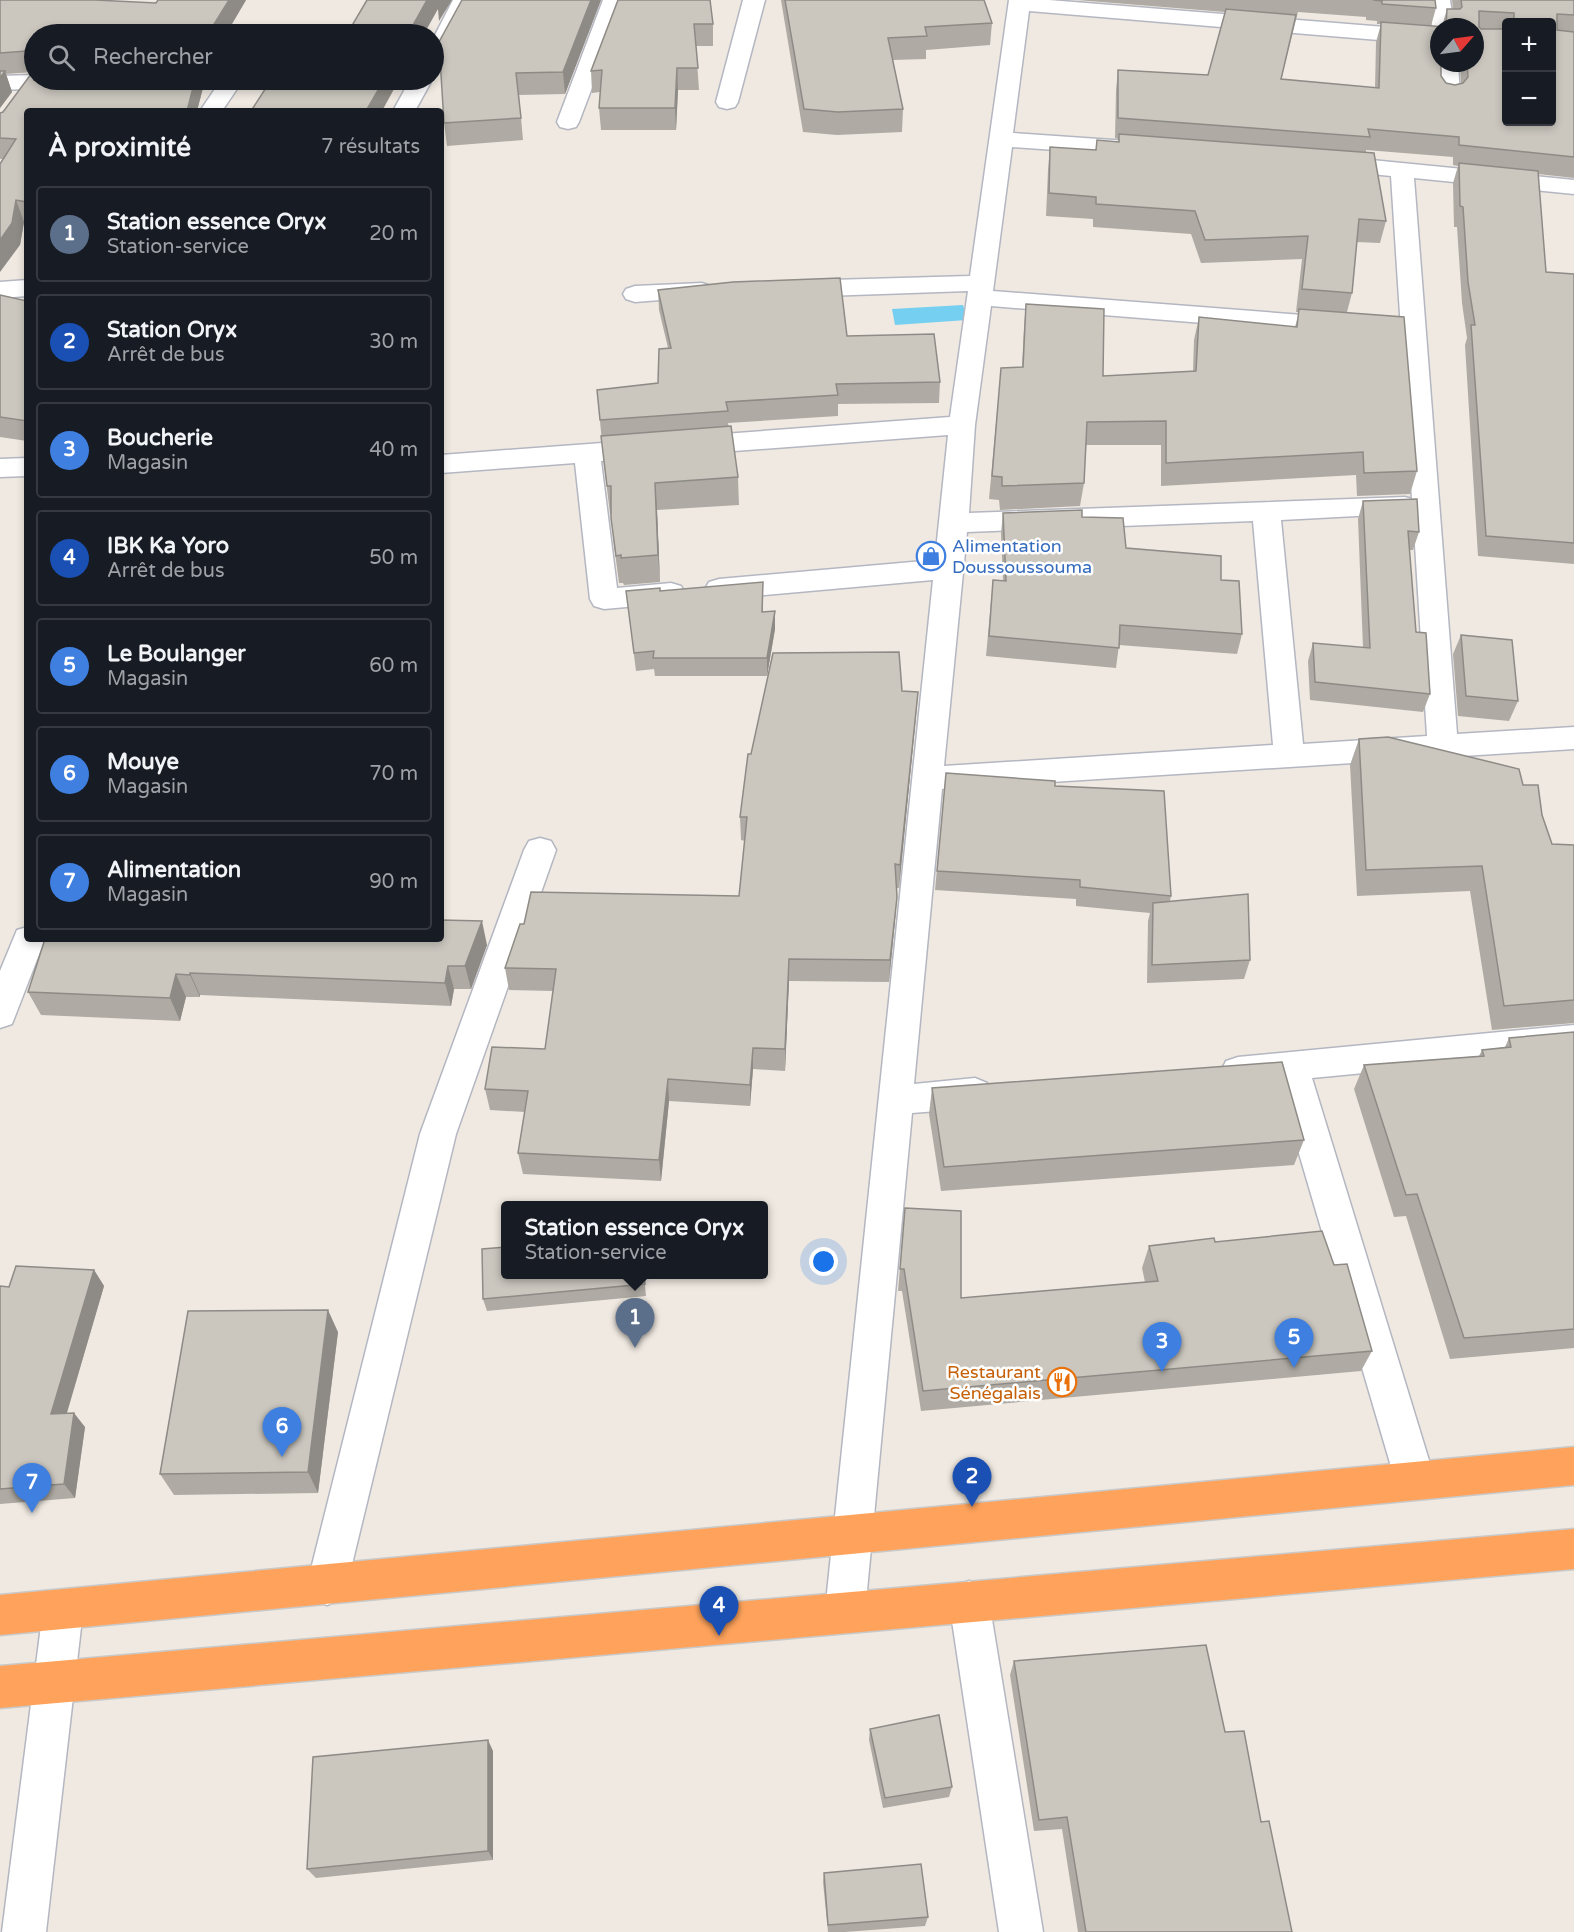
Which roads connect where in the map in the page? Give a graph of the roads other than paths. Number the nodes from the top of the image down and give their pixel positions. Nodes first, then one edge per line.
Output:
1 (464, 0) edge
2 (614, 0) edge
3 (754, 0) edge
4 (1439, 0) edge
5 (1019, 2) edge
6 (1442, 18) edge
7 (1430, 37) edge
8 (444, 38) edge
9 (1448, 72) edge
10 (24, 82) edge
11 (0, 83) edge
12 (28, 90) edge
13 (225, 90) edge
14 (416, 90) edge
15 (1449, 96) edge
16 (21, 100) edge
17 (727, 102) dead end
18 (213, 108) edge
19 (406, 108) edge
20 (568, 122) dead end
21 (1001, 139) junction
22 (1166, 151) edge
23 (1308, 162) edge
24 (1402, 168) junction
25 (1574, 187) edge
26 (24, 288) edge
27 (778, 289) edge
28 (0, 290) edge
29 (730, 291) edge
30 (980, 291) junction
31 (635, 294) dead end
32 (1391, 329) junction
33 (962, 425) junction
34 (587, 453) junction
35 (444, 464) edge
36 (24, 467) edge
37 (0, 468) edge
38 (1426, 505) junction
39 (1266, 511) junction
40 (954, 524) junction
41 (948, 569) junction
42 (1574, 738) edge
43 (1443, 746) junction
44 (1288, 756) junction
45 (927, 778) junction
46 (540, 850) dead end
47 (28, 942) edge
48 (0, 1014) edge
49 (1574, 1039) edge
50 (1291, 1066) junction
51 (1209, 1073) edge
52 (1000, 1091) edge
53 (895, 1100) junction
54 (1574, 1466) edge
55 (1416, 1480) junction
56 (852, 1536) junction
57 (1574, 1549) edge
58 (327, 1585) junction
59 (969, 1601) junction
60 (63, 1610) junction
61 (845, 1612) junction
62 (0, 1615) edge
63 (54, 1683) junction
64 (0, 1688) edge
65 (24, 1932) edge
66 (1021, 1932) edge

1 - 8 street
2 - 20 street
3 - 17 street
4 - 6 street
5 - 7 street
5 - 21 street
9 - 15 street
10 - 11 street
12 - 16 street
13 - 18 street
14 - 19 street
21 - 22 street
21 - 30 street
23 - 24 street
24 - 25 street
24 - 32 street
26 - 28 street
27 - 30 street
29 - 31 street
30 - 32 street
30 - 33 street
32 - 38 street
33 - 34 street
33 - 40 street
34 - 35 street
34 - 41 street
36 - 37 street
38 - 39 street
38 - 43 street
39 - 40 street
39 - 44 street
40 - 41 street
41 - 45 street
42 - 43 street
43 - 44 street
44 - 45 street
45 - 53 street
46 - 58 street
47 - 48 street
49 - 50 street
50 - 51 street
50 - 55 street
52 - 53 street
53 - 56 street
54 - 55 highway
55 - 56 highway
56 - 58 highway
56 - 61 street
57 - 59 highway
58 - 60 highway
59 - 61 highway
59 - 66 street
60 - 62 highway
60 - 63 street
61 - 63 highway
63 - 64 highway
63 - 65 street

